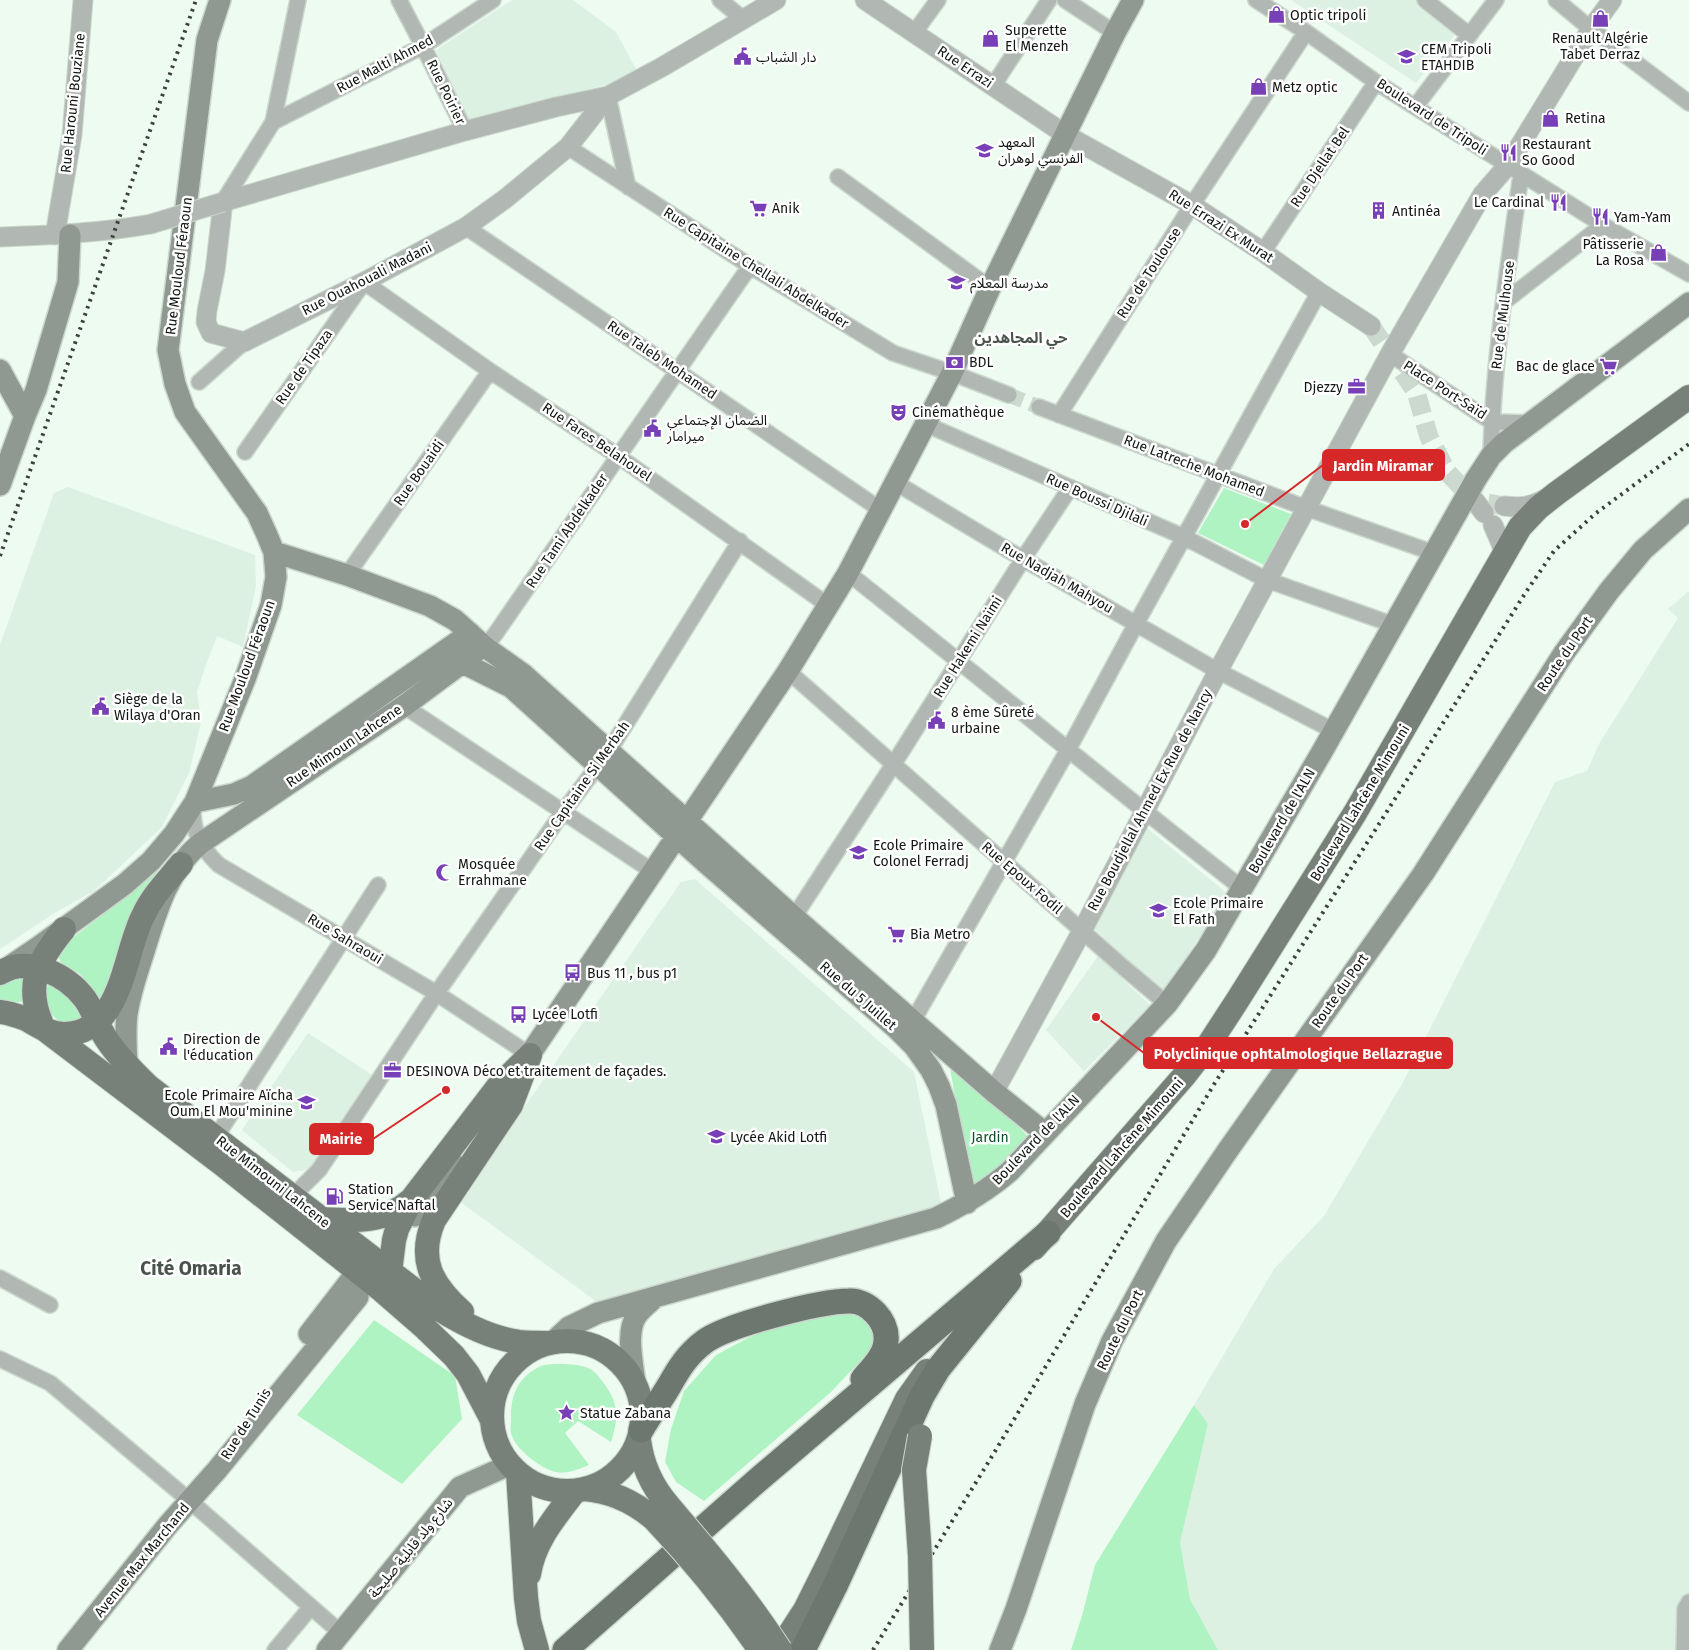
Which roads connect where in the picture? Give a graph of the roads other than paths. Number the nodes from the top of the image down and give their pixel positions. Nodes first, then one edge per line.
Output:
1 (220, 0) edge
2 (298, 0) edge
3 (399, 0) edge
4 (494, 0) edge
5 (720, 0) edge
6 (776, 0) edge
7 (865, 0) edge
8 (938, 0) edge
9 (1050, 0) edge
10 (1065, 0) edge
11 (1134, 0) edge
12 (1256, 0) edge
13 (1425, 0) edge
14 (1496, 0) edge
15 (1556, 0) edge
16 (1612, 0) edge
17 (81, 2) edge
18 (743, 19) junction
19 (1591, 29) junction
20 (1306, 32) junction
21 (914, 33) junction
22 (1115, 33) junction
23 (1468, 34) junction
24 (424, 46) junction
25 (1376, 82) junction
26 (993, 86) junction
27 (608, 96) junction
28 (1689, 103) edge
29 (1415, 106) junction
30 (273, 122) junction
31 (465, 131) junction
32 (1066, 135) junction
33 (568, 147) junction
34 (1514, 169) junction
35 (838, 177) dead end
36 (628, 187) junction
37 (223, 202) junction
38 (1192, 206) junction
39 (1603, 225) junction
40 (466, 227) junction
41 (63, 235) junction
42 (0, 236) edge
43 (1263, 252) junction
44 (750, 266) junction
45 (1689, 274) edge
46 (364, 282) junction
47 (990, 288) junction
48 (1319, 292) junction
49 (1504, 302) junction
50 (1689, 303) edge
51 (1371, 326) tunnel mouth
52 (244, 342) junction
53 (1390, 354) junction
54 (0, 370) edge
55 (490, 371) junction
56 (678, 371) junction
57 (952, 373) junction
58 (199, 382) dead end
59 (1009, 395) tunnel mouth
60 (1689, 397) edge
61 (1039, 407) tunnel mouth
62 (1059, 414) junction
63 (25, 416) junction
64 (1492, 422) junction
65 (1531, 423) junction
66 (925, 424) junction
67 (245, 452) dead end
68 (618, 456) junction
69 (1491, 456) junction
70 (1218, 475) junction
71 (896, 483) junction
72 (0, 485) edge
73 (1070, 488) junction
74 (1557, 493) junction
75 (1306, 508) junction
76 (1689, 509) edge
77 (881, 510) junction
78 (1184, 538) junction
79 (740, 541) junction
80 (274, 552) junction
81 (1434, 553) junction
82 (1503, 558) junction
83 (1023, 559) junction
84 (848, 572) junction
85 (347, 575) junction
86 (1267, 580) junction
87 (829, 606) junction
88 (1136, 624) junction
89 (1394, 626) junction
90 (478, 640) junction
91 (959, 661) junction
92 (463, 663) junction
93 (788, 671) junction
94 (1218, 671) junction
95 (404, 706) junction
96 (1334, 731) junction
97 (1068, 750) junction
98 (604, 759) junction
99 (893, 765) junction
100 (195, 802) junction
101 (563, 812) junction
102 (1145, 812) junction
103 (682, 827) junction
104 (201, 843) junction
105 (1003, 862) junction
106 (181, 864) junction
107 (652, 871) junction
108 (378, 885) dead end
109 (1243, 889) junction
110 (788, 923) junction
111 (64, 929) junction
112 (1082, 931) junction
113 (344, 938) junction
114 (38, 967) junction
115 (2, 972) edge
116 (436, 994) junction
117 (1167, 1004) junction
118 (0, 1012) edge
119 (913, 1021) junction
120 (98, 1022) junction
121 (44, 1029) junction
122 (530, 1055) junction
123 (954, 1056) junction
124 (127, 1064) junction
125 (931, 1070) junction
126 (994, 1092) junction
127 (1045, 1133) junction
128 (216, 1137) junction
129 (292, 1196) junction
130 (967, 1203) junction
131 (414, 1208) junction
132 (322, 1219) junction
133 (1048, 1233) junction
134 (357, 1272) junction
135 (0, 1278) edge
136 (376, 1285) junction
137 (658, 1295) junction
138 (50, 1305) dead end
139 (966, 1335) junction
140 (500, 1337) junction
141 (550, 1342) junction
142 (0, 1358) edge
143 (635, 1383) junction
144 (491, 1418) junction
145 (828, 1422) junction
146 (640, 1435) junction
147 (513, 1469) junction
148 (217, 1470) junction
149 (580, 1490) junction
150 (190, 1501) junction
151 (661, 1512) junction
152 (526, 1598) junction
153 (1689, 1602) edge
154 (311, 1607) junction
155 (341, 1633) junction
156 (76, 1647) edge
157 (275, 1650) edge
158 (327, 1650) edge
159 (537, 1650) edge
160 (565, 1650) edge
161 (760, 1650) edge
162 (780, 1650) edge
163 (803, 1650) edge
164 (922, 1650) edge
165 (1000, 1650) edge
166 (1684, 1650) edge

1 - 80 main road, Rue Mouloud Féraoun
2 - 30 street
3 - 24 street, Rue Poirier
4 - 24 street, Rue Malti Ahmed
5 - 18 street
6 - 18 street
7 - 21 street, Rue Errazi
8 - 21 street
9 - 26 street
10 - 22 street
11 - 22 main road
12 - 20 street, Boulevard de Tripoli
13 - 23 street
14 - 23 street
15 - 19 street
16 - 19 street, Rue Boudjellal Ahmed Ex Rue de Nancy
17 - 41 street, Rue Harouni Bouziane
18 - 27 street
19 - 28 street
19 - 34 street, Rue Boudjellal Ahmed Ex Rue de Nancy
20 - 25 street, Boulevard de Tripoli
20 - 38 street, Rue de Toulouse
21 - 26 street, Rue Errazi
22 - 32 main road
23 - 29 street
24 - 30 street, Rue Malti Ahmed
24 - 31 street, Rue Poirier
25 - 29 street, Boulevard de Tripoli
25 - 43 street, Rue Djellat Bel
26 - 32 street, Rue Errazi
27 - 31 street
27 - 33 street, Rue Ouahouali Madani
27 - 36 street
29 - 34 street, Boulevard de Tripoli
30 - 37 street
31 - 37 street
32 - 38 street, Rue Errazi Ex Murat
32 - 47 main road
33 - 36 street, Rue Capitaine Chellali Abdelkader
33 - 40 street, Rue Ouahouali Madani
34 - 39 street, Boulevard de Tripoli
34 - 49 street, Rue de Mulhouse
34 - 53 street, Rue Boudjellal Ahmed Ex Rue de Nancy
35 - 47 street
36 - 44 street, Rue Capitaine Chellali Abdelkader
37 - 41 street, bridge
37 - 52 street
38 - 43 street, Rue Errazi Ex Murat
38 - 62 street, Rue de Toulouse
39 - 45 street, Boulevard de Tripoli
39 - 49 street
40 - 46 street, Rue Ouahouali Madani
40 - 56 street, Rue Taleb Mohamed
41 - 42 street
41 - 63 main road
43 - 48 street, Rue Errazi Ex Murat
44 - 56 street, Rue Tami Abdelkader
44 - 57 street, Rue Capitaine Chellali Abdelkader
46 - 52 street, Rue Ouahouali Madani
46 - 55 street, Rue Fares Belahouel
46 - 67 street, Rue de Tipaza
47 - 57 main road
48 - 51 street, Rue Errazi Ex Murat
48 - 70 street
49 - 64 street, Rue de Mulhouse
50 - 65 main road, Boulevard de l'ALN
52 - 58 street
53 - 64 street, Place Port-Saïd
53 - 75 street, Rue Boudjellal Ahmed Ex Rue de Nancy
54 - 63 main road
55 - 68 street, Rue Fares Belahouel
55 - 85 street, Rue Bouaidi
56 - 68 street, Rue Tami Abdelkader
56 - 77 street, Rue Taleb Mohamed
57 - 59 street
57 - 66 main road
60 - 74 main road, Boulevard Lahcène Mimouni
61 - 62 street, Rue Latreche Mohamed
62 - 70 street, Rue Latreche Mohamed
63 - 72 main road
64 - 65 street, Place Port-Saïd
64 - 69 street, Rue de Mulhouse
65 - 69 main road, Boulevard de l'ALN
66 - 71 main road
66 - 73 street, Rue Boussi Djilali
68 - 79 street, Rue Fares Belahouel
68 - 90 street, Rue Tami Abdelkader
69 - 81 main road, Boulevard de l'ALN
70 - 75 street, Rue Latreche Mohamed
70 - 78 street
71 - 77 main road
71 - 83 street, Rue Nadjah Mahyou
73 - 78 street, Rue Boussi Djilali
73 - 83 street, Rue Hakemi Naïmi
74 - 82 main road, Boulevard Lahcène Mimouni
74 - 82 street
75 - 81 street, Rue Latreche Mohamed
75 - 86 street, Rue Boudjellal Ahmed Ex Rue de Nancy
76 - 165 main road, Route du Port
77 - 84 main road
78 - 86 street, Rue Boussi Djilali
78 - 88 street
79 - 87 street, Rue Fares Belahouel
79 - 98 street, Rue Capitaine Si Merbah
80 - 85 main road
80 - 100 main road, Rue Mouloud Féraoun
81 - 89 main road, Boulevard de l'ALN
82 - 133 main road, Boulevard Lahcène Mimouni
83 - 88 street, Rue Nadjah Mahyou
83 - 91 street, Rue Hakemi Naïmi
84 - 87 main road
84 - 91 street
85 - 90 main road
86 - 89 street, Rue Boussi Djilali
86 - 94 street, Rue Boudjellal Ahmed Ex Rue de Nancy
87 - 93 main road
88 - 94 street, Rue Nadjah Mahyou
88 - 97 street
89 - 96 main road, Boulevard de l'ALN
90 - 92 main road, Rue Mimoun Lahcene
90 - 98 main road
90 - 100 main road, Rue Mimoun Lahcene
91 - 97 street
91 - 99 street, Rue Hakemi Naïmi
92 - 95 main road, Rue Mimoun Lahcene
92 - 98 main road
93 - 99 street, Rue Epoux Fodil
93 - 103 main road
94 - 96 street, Rue Nadjah Mahyou
94 - 102 street, Rue Boudjellal Ahmed Ex Rue de Nancy
95 - 101 street
95 - 104 main road, Rue Mimoun Lahcene
96 - 109 main road, Boulevard de l'ALN
97 - 102 street
97 - 105 street
98 - 101 street, Rue Capitaine Si Merbah
98 - 103 main road
99 - 105 street, Rue Epoux Fodil
99 - 110 street, Rue Hakemi Naïmi
100 - 104 street, Rue Sahraoui
100 - 111 main road, Rue Mouloud Féraoun
101 - 107 street
101 - 116 street, Rue Capitaine Si Merbah
102 - 109 street
102 - 112 street, Rue Boudjellal Ahmed Ex Rue de Nancy
103 - 107 main road
103 - 110 main road
104 - 106 main road, Rue Mimoun Lahcene
104 - 113 street, Rue Sahraoui
105 - 112 street, Rue Epoux Fodil
105 - 119 street
106 - 120 main road
106 - 124 main road, Rue Mimoun Lahcene
107 - 122 main road
108 - 113 street
109 - 117 main road, Boulevard de l'ALN
110 - 119 main road
110 - 125 main road, Rue du 5 Juillet
111 - 114 main road
111 - 115 main road, Rue Mouloud Féraoun
112 - 117 street, Rue Epoux Fodil
112 - 126 street, Rue Boudjellal Ahmed Ex Rue de Nancy
113 - 116 street, Rue Sahraoui
113 - 128 street
114 - 115 main road
114 - 120 main road, Rue Mimouni Lahcene
114 - 121 main road
116 - 122 street, Rue Sahraoui
116 - 129 street, Rue Capitaine Si Merbah
117 - 127 main road, Boulevard de l'ALN
118 - 121 main road
119 - 123 main road
120 - 121 main road
120 - 124 main road, Rue Mimouni Lahcene
121 - 134 main road, Rue Mimouni Lahcene
122 - 131 main road
122 - 140 main road
123 - 125 main road
123 - 126 main road
124 - 128 main road, Rue Mimouni Lahcene
125 - 130 main road, Rue du 5 Juillet
126 - 127 main road
127 - 130 main road, Boulevard de l'ALN
128 - 129 main road, Rue Mimouni Lahcene
129 - 132 main road, Rue Mimouni Lahcene
130 - 137 main road, Boulevard de l'ALN
131 - 132 main road
131 - 136 main road
132 - 136 main road, Rue Mimouni Lahcene
133 - 139 highway
133 - 145 highway
133 - 162 main road, Boulevard Lahcène Mimouni
134 - 136 main road, Rue Mimouni Lahcene
134 - 148 main road, Rue de Tunis
135 - 138 street
136 - 140 main road, Rue Mimouni Lahcene
136 - 144 main road, Rue Mimouni Lahcene
136 - 148 main road, Rue de Tunis
137 - 141 main road, Boulevard de l'ALN
137 - 143 main road
139 - 163 highway
139 - 164 main road, bridge
140 - 141 main road, Rue Mimouni Lahcene
141 - 143 main road
141 - 144 main road
142 - 150 street
143 - 146 main road
144 - 147 main road
145 - 146 highway
145 - 160 highway
146 - 149 main road
146 - 151 main road
147 - 149 main road
147 - 152 main road
147 - 155 main road, شارع ولد قابلية صليحة
148 - 150 main road, Avenue Max Marchand
149 - 151 main road
149 - 152 main road
150 - 154 street
150 - 156 main road, Avenue Max Marchand
151 - 161 main road, bridge
151 - 162 main road, bridge
152 - 159 main road
153 - 166 street
154 - 155 street
154 - 157 street
155 - 158 main road, شارع ولد قابلية صليحة

